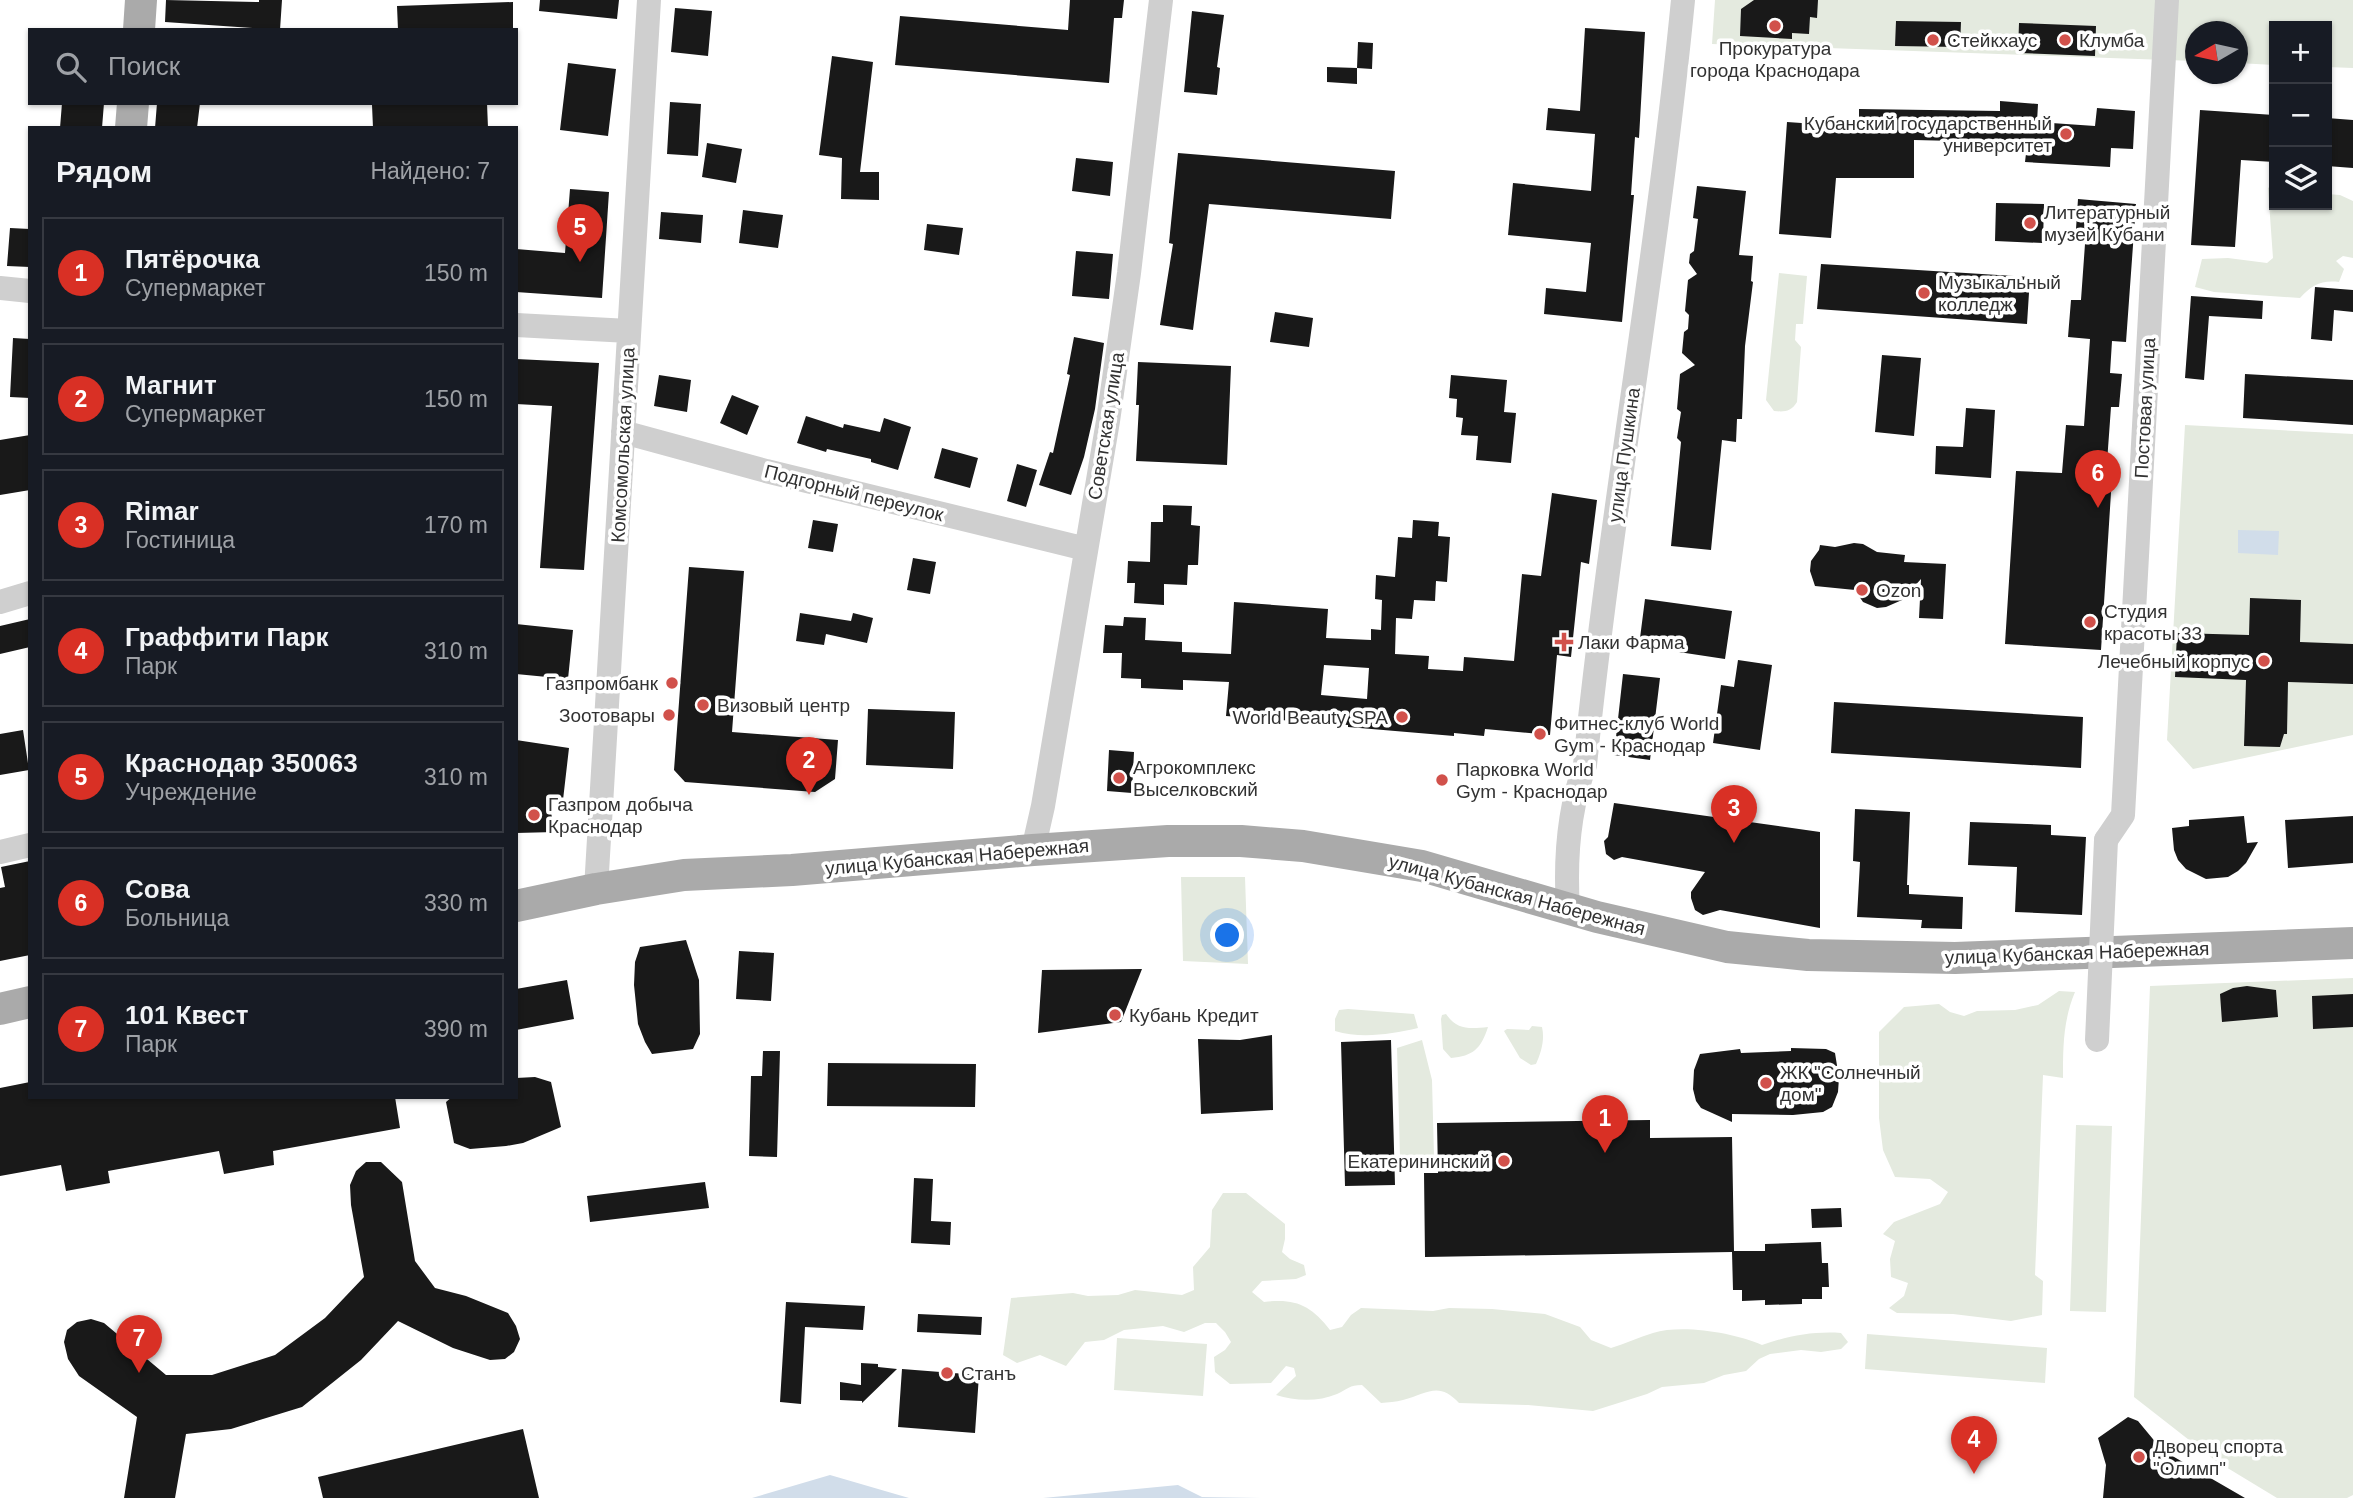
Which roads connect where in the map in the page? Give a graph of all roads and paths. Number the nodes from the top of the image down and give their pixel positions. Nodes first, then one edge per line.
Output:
1 (141, 0) edge
2 (649, 0) edge
3 (1161, 0) edge
4 (1683, 0) edge
5 (2167, 0) edge
6 (139, 28) edge
7 (133, 105) edge
8 (131, 126) edge
9 (0, 288) edge
10 (28, 291) edge
11 (518, 325) edge
12 (629, 331) junction
13 (623, 432) junction
14 (1086, 549) junction
15 (28, 594) edge
16 (0, 602) edge
17 (28, 845) edge
18 (1033, 850) junction
19 (0, 852) edge
20 (596, 889) junction
21 (518, 906) edge
22 (1568, 909) junction
23 (2353, 943) edge
24 (28, 1002) edge
25 (0, 1009) edge
26 (2097, 1040) dead end

1 - 6 main road
2 - 12 street, Комсомольская улица
3 - 14 street, Советская улица
4 - 22 street, улица Пушкина
5 - 26 street, Постовая улица, bridge
7 - 8 main road
9 - 10 street
11 - 12 street
12 - 13 street, Комсомольская улица
13 - 14 street, Подгорный переулок
13 - 20 street, Комсомольская улица
14 - 18 street, Советская улица
15 - 16 street
17 - 19 street
18 - 20 main road, улица Кубанская Набережная
18 - 22 main road, улица Кубанская Набережная
20 - 21 main road, улица Кубанская Набережная
22 - 23 main road, улица Кубанская Набережная
24 - 25 main road

